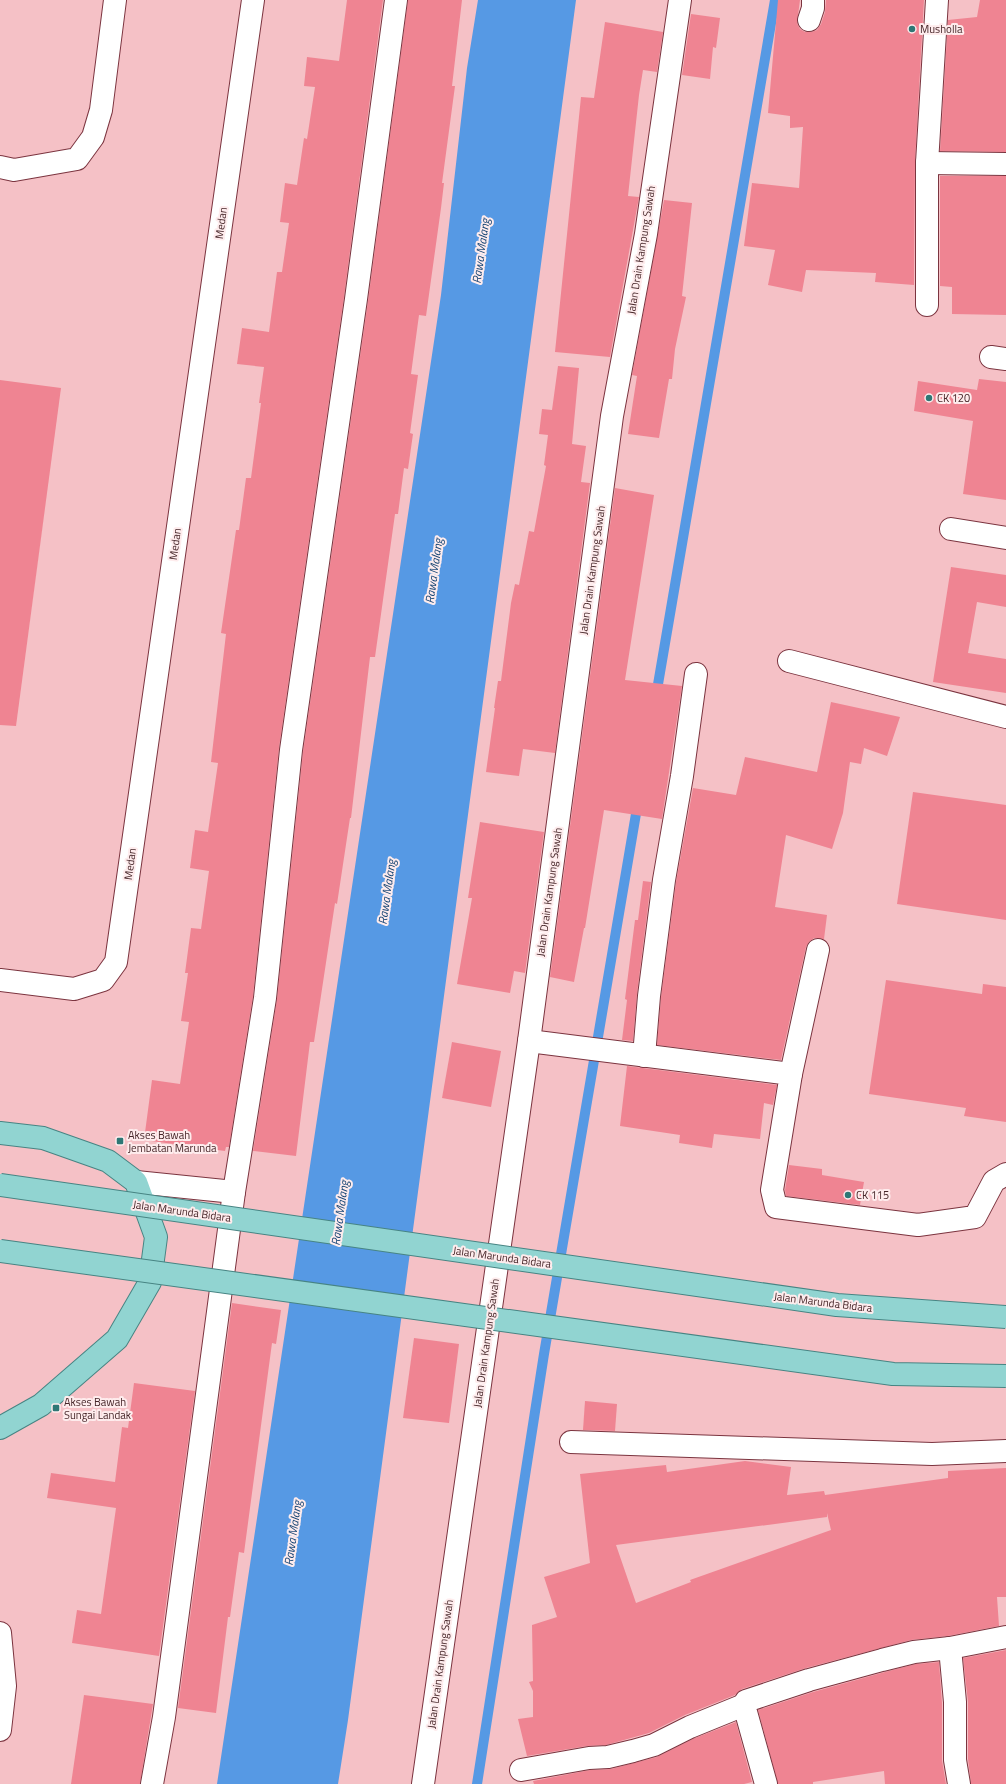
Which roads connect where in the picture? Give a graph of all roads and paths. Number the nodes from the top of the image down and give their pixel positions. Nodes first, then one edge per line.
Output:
1 (115, 0) edge
2 (253, 0) edge
3 (396, 0) edge
4 (680, 0) edge
5 (937, 0) edge
6 (927, 163) junction
7 (1006, 164) edge
8 (0, 167) edge
9 (927, 304) dead end
10 (951, 529) dead end
11 (1006, 538) edge
12 (789, 661) dead end
13 (696, 674) dead end
14 (1006, 717) edge
15 (818, 950) dead end
16 (0, 980) edge
17 (530, 1041) junction
18 (635, 1055) junction
19 (791, 1074) junction
20 (0, 1132) edge
21 (1006, 1174) edge
22 (136, 1182) junction
23 (0, 1185) edge
24 (234, 1192) junction
25 (0, 1251) edge
26 (150, 1282) junction
27 (220, 1292) junction
28 (1006, 1317) edge
29 (1006, 1376) edge
30 (0, 1428) edge
31 (571, 1442) dead end
32 (1006, 1451) edge
33 (0, 1633) edge
34 (1006, 1637) edge
35 (950, 1648) junction
36 (744, 1705) junction
37 (0, 1730) edge
38 (521, 1770) dead end
39 (152, 1784) edge
40 (423, 1784) edge
41 (765, 1784) edge
42 (959, 1784) edge

1 - 8 street
2 - 16 street, Medan
3 - 24 street
4 - 17 street, Jalan Drain Kampung Sawah
5 - 6 street
6 - 7 street
6 - 9 street
10 - 11 street
12 - 14 street
13 - 18 street
15 - 19 street
17 - 18 street
17 - 40 street, Jalan Drain Kampung Sawah
18 - 19 street
19 - 21 street
20 - 22 main road
22 - 24 street
22 - 26 main road
23 - 28 main road, Jalan Marunda Bidara, bridge
24 - 27 street
25 - 29 main road, bridge
26 - 27 street
26 - 30 main road
27 - 39 street
31 - 32 street
33 - 37 street
34 - 35 street
35 - 36 street
35 - 42 street
36 - 38 street
36 - 41 street

